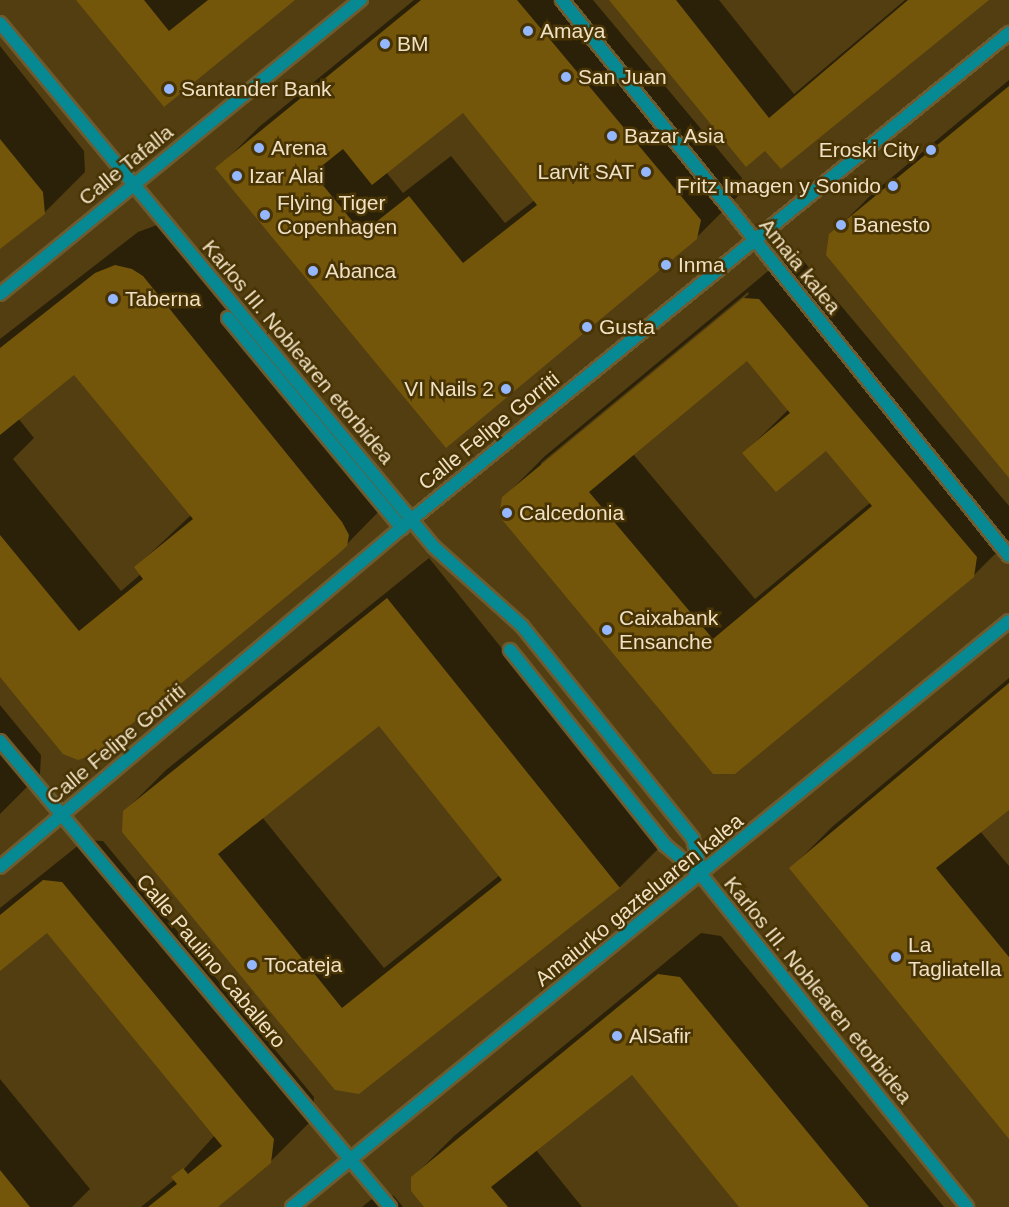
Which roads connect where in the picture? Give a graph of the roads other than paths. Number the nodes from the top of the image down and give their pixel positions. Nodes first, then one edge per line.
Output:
1 (361, 0) edge
2 (562, 0) edge
3 (0, 23) edge
4 (1009, 33) edge
5 (134, 185) junction
6 (754, 242) junction
7 (0, 294) edge
8 (228, 318) dead end
9 (412, 519) junction
10 (402, 528) junction
11 (1009, 556) edge
12 (1009, 621) edge
13 (510, 650) dead end
14 (0, 741) edge
15 (63, 813) junction
16 (0, 867) edge
17 (702, 876) junction
18 (350, 1159) junction
19 (292, 1207) edge
20 (390, 1207) edge
21 (967, 1207) edge

1 - 5 street, Calle Tafalla
2 - 6 street, Amaia kalea
3 - 5 street, Karlos III. Noblearen etorbidea
4 - 6 street, Calle Felipe Gorriti
5 - 7 street, Calle Tafalla
5 - 9 street, Karlos III. Noblearen etorbidea
6 - 9 street, Calle Felipe Gorriti
6 - 11 street, Amaia kalea
8 - 10 street
9 - 10 street, Calle Felipe Gorriti
9 - 17 street, Karlos III. Noblearen etorbidea
10 - 15 street, Calle Felipe Gorriti
12 - 17 street, Amaiurko gazteluaren kalea
13 - 17 street
14 - 15 street, Calle Paulino Caballero
15 - 16 street, Calle Felipe Gorriti
15 - 18 street, Calle Paulino Caballero
17 - 18 street, Amaiurko gazteluaren kalea
17 - 21 street, Karlos III. Noblearen etorbidea
18 - 19 street, Amaiurko gazteluaren kalea
18 - 20 street, Calle Paulino Caballero

